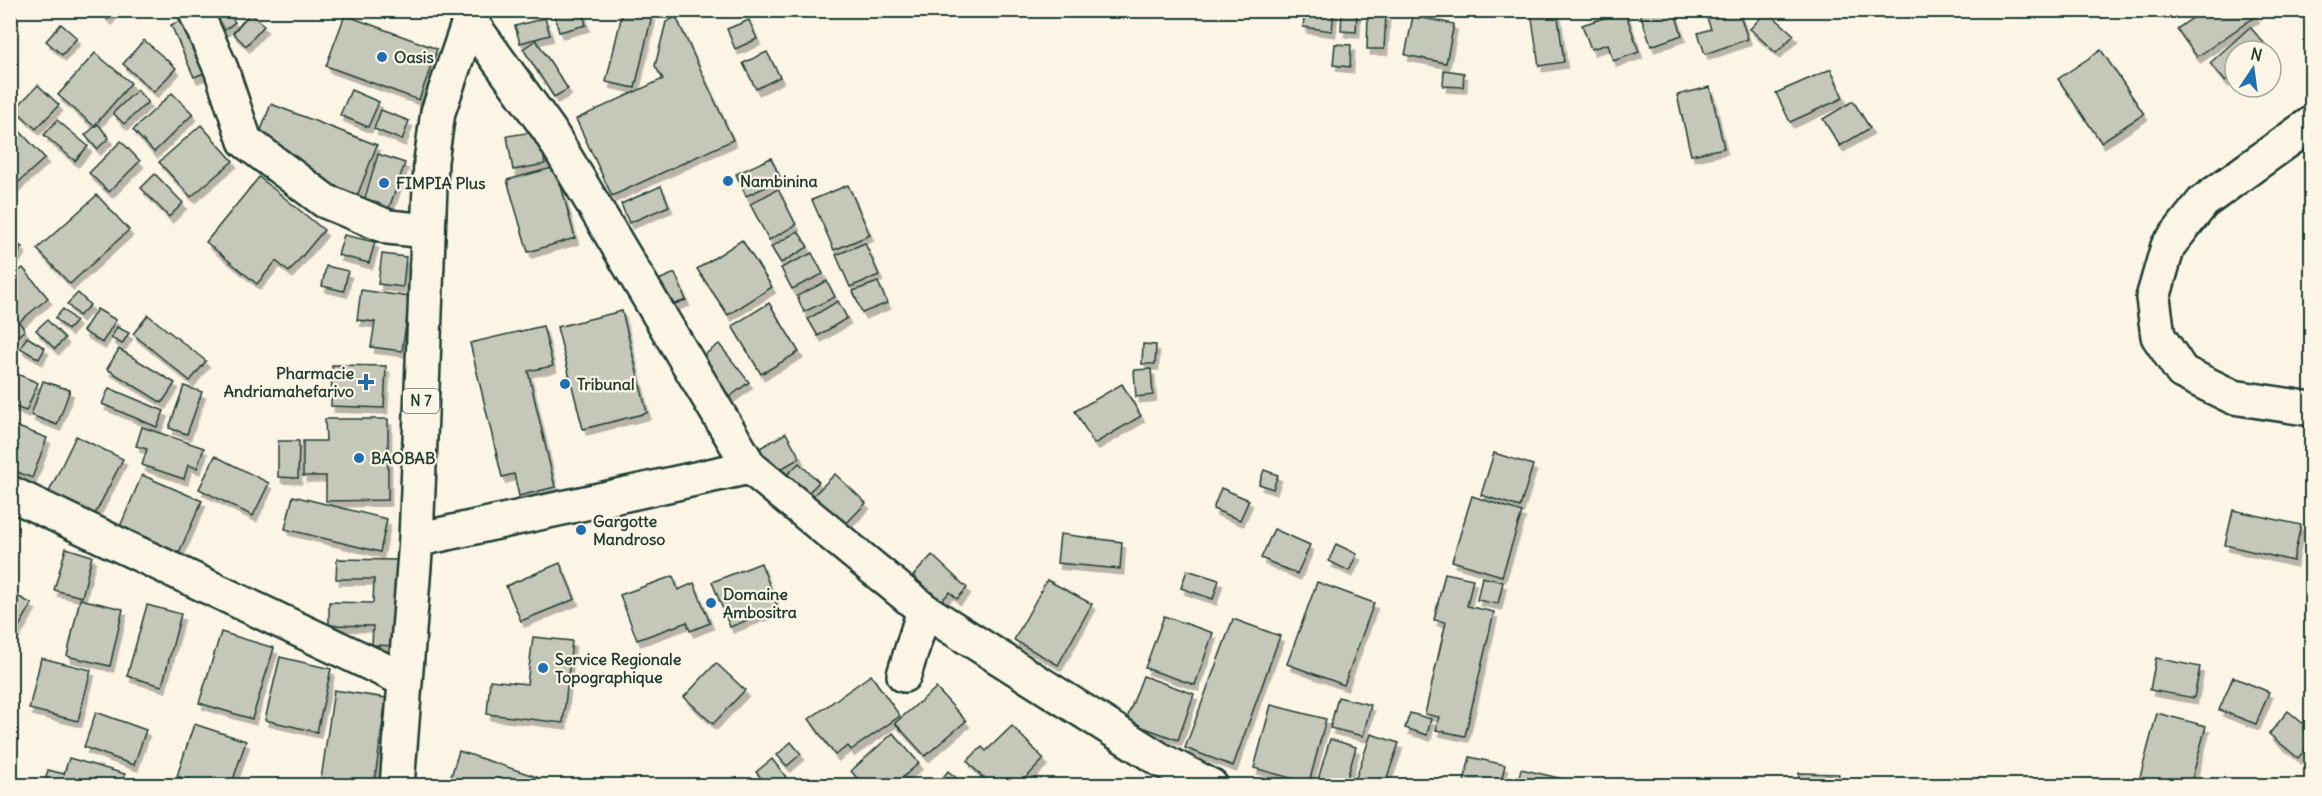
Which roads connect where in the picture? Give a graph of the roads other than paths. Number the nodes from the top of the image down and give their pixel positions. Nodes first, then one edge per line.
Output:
1 (195, 10) edge
2 (471, 16) edge
3 (2312, 123) edge
4 (428, 231) junction
5 (2312, 409) edge
6 (750, 467) junction
7 (10, 494) edge
8 (416, 540) junction
9 (924, 610) junction
10 (904, 675) dead end
11 (403, 679) junction
12 (397, 786) edge
13 (1211, 786) edge

1 - 4 street
2 - 4 street, N 7
2 - 6 street
3 - 5 street
4 - 8 street, N 7
6 - 8 street
6 - 9 street
7 - 11 street
8 - 11 street, N 7
9 - 10 street
9 - 13 street
11 - 12 street, N 7

